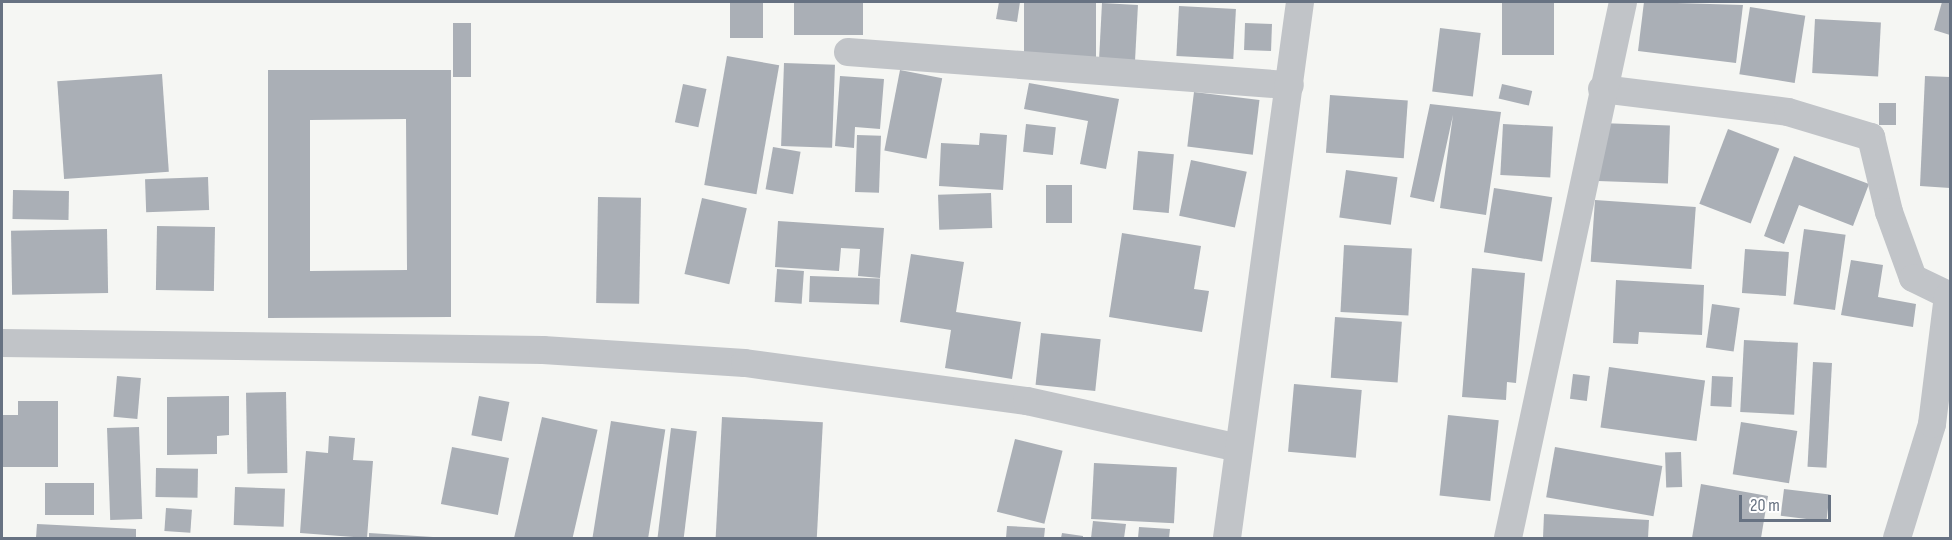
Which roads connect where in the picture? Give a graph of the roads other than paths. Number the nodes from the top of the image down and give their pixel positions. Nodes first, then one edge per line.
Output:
1 (1300, 2) edge
2 (1623, 2) edge
3 (848, 52) dead end
4 (1290, 85) junction
5 (1602, 89) junction
6 (1949, 296) edge
7 (2, 343) edge
8 (1239, 448) junction
9 (1227, 538) edge
10 (1508, 538) edge
11 (1897, 538) edge

1 - 4 street
2 - 5 street
3 - 4 street
4 - 8 street
5 - 6 street
5 - 10 street
6 - 11 street
7 - 8 street
8 - 9 street

